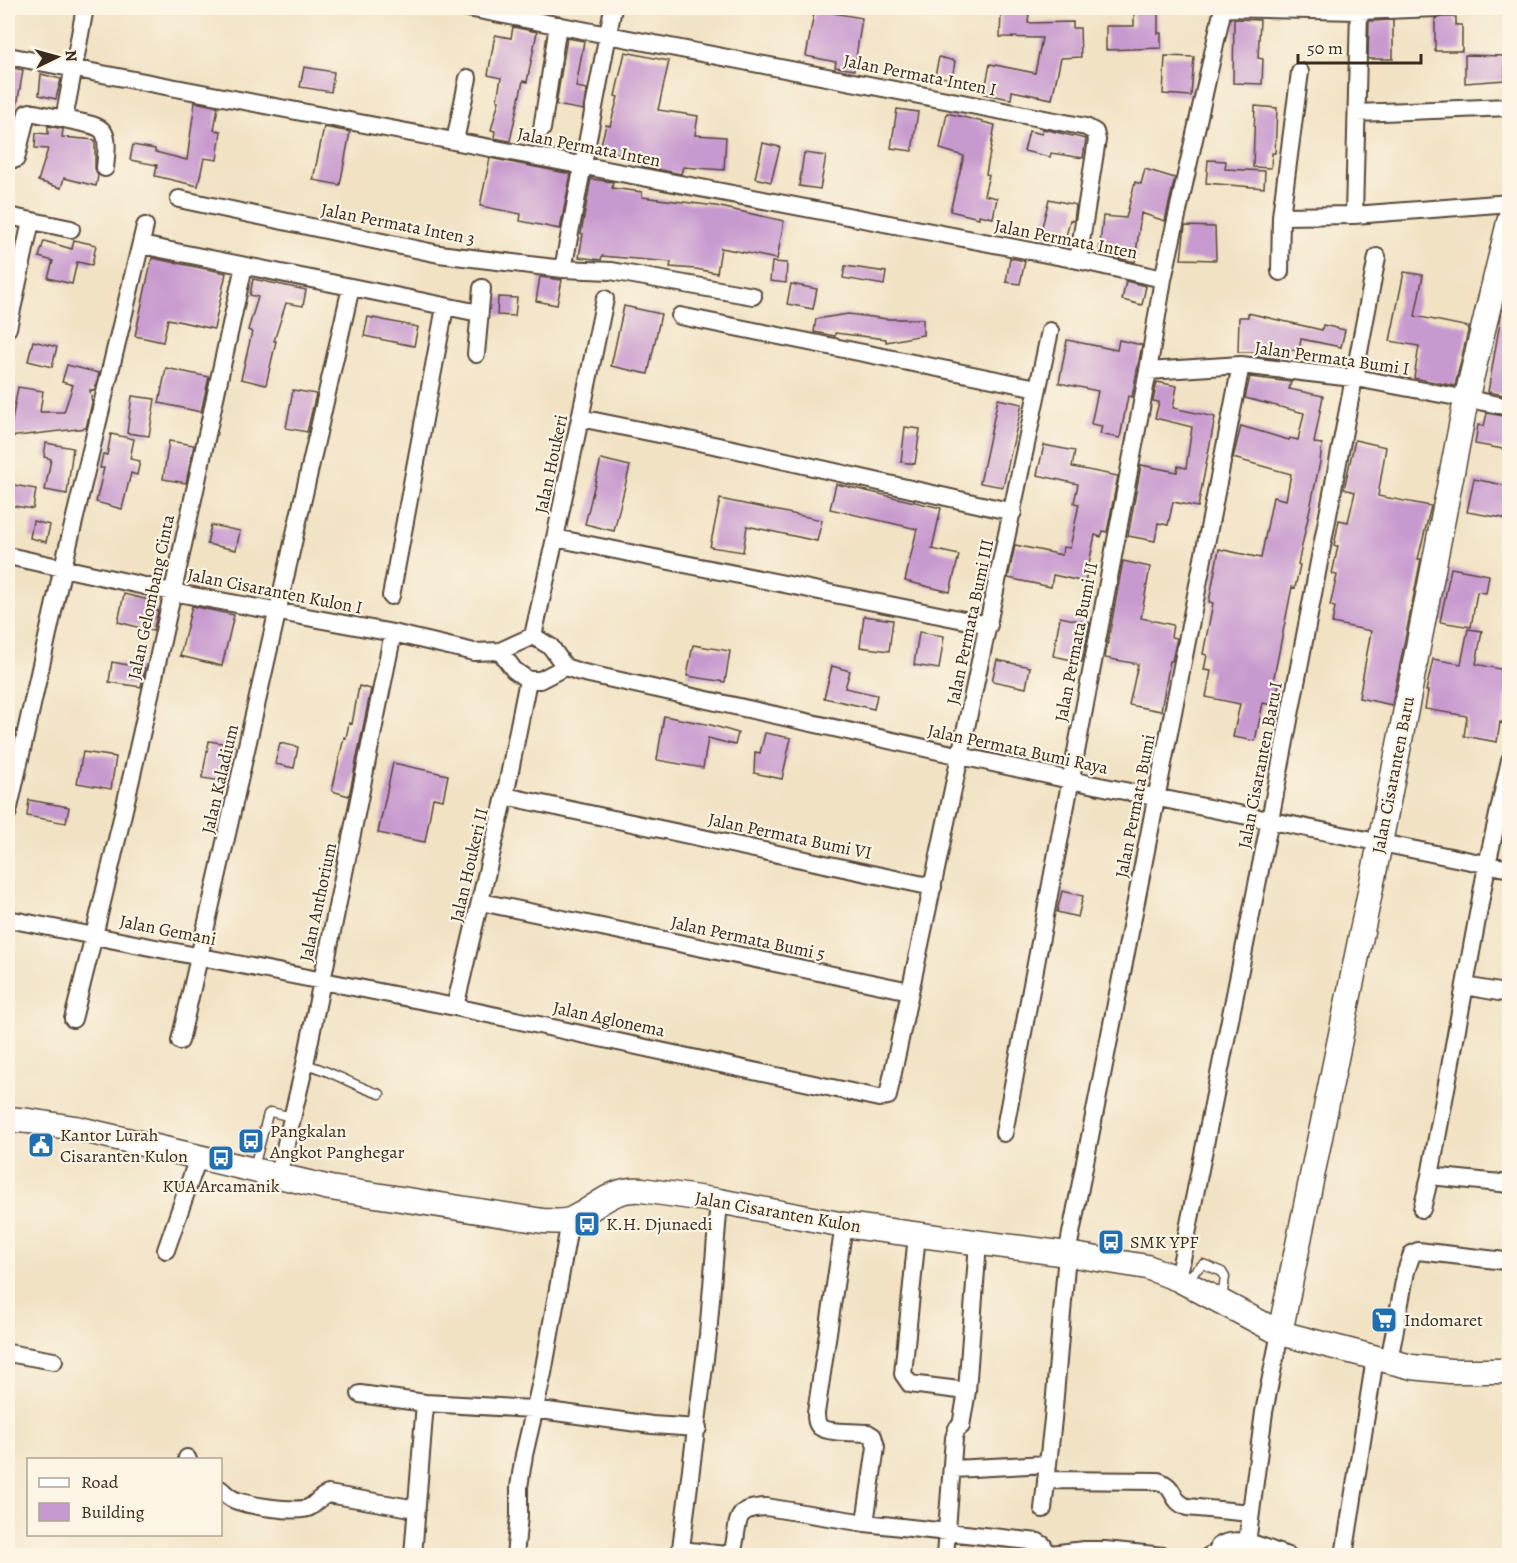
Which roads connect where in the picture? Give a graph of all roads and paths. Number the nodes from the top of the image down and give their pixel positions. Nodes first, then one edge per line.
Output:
1 (85, 8) edge
2 (468, 8) edge
3 (613, 8) edge
4 (1437, 8) edge
5 (1359, 11) junction
6 (558, 25) junction
7 (609, 35) junction
8 (8, 56) edge
9 (74, 68) junction
10 (1300, 72) dead end
11 (468, 78) dead end
12 (1509, 106) edge
13 (1357, 113) junction
14 (64, 119) junction
15 (542, 129) dead end
16 (455, 141) junction
17 (16, 159) dead end
18 (584, 165) junction
19 (105, 168) dead end
20 (179, 199) dead end
21 (1509, 203) edge
22 (1354, 215) junction
23 (8, 216) edge
24 (1281, 216) junction
25 (1509, 218) edge
26 (31, 220) junction
27 (145, 226) dead end
28 (71, 228) dead end
29 (141, 245) junction
30 (1377, 257) dead end
31 (1078, 260) junction
32 (244, 266) junction
33 (563, 269) junction
34 (1280, 272) dead end
35 (1163, 279) junction
36 (351, 287) junction
37 (482, 288) dead end
38 (753, 296) dead end
39 (605, 300) dead end
40 (445, 307) junction
41 (479, 313) junction
42 (680, 316) dead end
43 (8, 328) edge
44 (1050, 331) dead end
45 (476, 354) dead end
46 (1241, 365) junction
47 (1148, 371) junction
48 (1353, 378) junction
49 (1037, 388) junction
50 (1466, 400) junction
51 (1509, 407) edge
52 (580, 418) junction
53 (1013, 512) junction
54 (555, 538) junction
55 (8, 556) edge
56 (63, 567) junction
57 (172, 592) junction
58 (391, 596) dead end
59 (278, 610) junction
60 (989, 625) junction
61 (393, 633) junction
62 (532, 636) junction
63 (500, 651) junction
64 (565, 667) junction
65 (528, 680) junction
66 (961, 756) junction
67 (1509, 760) edge
68 (1070, 780) junction
69 (505, 796) junction
70 (1156, 798) junction
71 (8, 812) edge
72 (1270, 820) junction
73 (640, 824) joint
74 (1380, 843) junction
75 (1487, 865) junction
76 (1509, 869) edge
77 (933, 886) junction
78 (481, 902) junction
79 (8, 919) edge
80 (94, 936) junction
81 (201, 956) junction
82 (322, 980) junction
83 (1465, 986) junction
84 (910, 991) junction
85 (1509, 994) edge
86 (455, 1007) junction
87 (73, 1019) dead end
88 (180, 1041) dead end
89 (305, 1064) junction
90 (380, 1094) dead end
91 (888, 1096) joint
92 (292, 1117) junction
93 (8, 1119) edge
94 (1004, 1133) dead end
95 (198, 1158) junction
96 (254, 1171) junction
97 (1430, 1176) junction
98 (278, 1177) junction
99 (1509, 1184) edge
100 (719, 1201) junction
101 (1422, 1209) dead end
102 (570, 1221) junction
103 (844, 1225) junction
104 (917, 1234) junction
105 (978, 1243) junction
106 (166, 1250) dead end
107 (1067, 1254) junction
108 (1505, 1261) dead end
109 (1180, 1281) junction
110 (1280, 1333) junction
111 (8, 1353) edge
112 (54, 1360) dead end
113 (1382, 1360) junction
114 (1509, 1371) edge
115 (967, 1391) junction
116 (360, 1394) dead end
117 (425, 1403) junction
118 (533, 1409) junction
119 (698, 1428) junction
120 (952, 1469) junction
121 (1047, 1472) junction
122 (222, 1491) edge
123 (417, 1509) junction
124 (1043, 1509) dead end
125 (1251, 1513) junction
126 (865, 1522) junction
127 (947, 1533) junction
128 (1247, 1543) junction
129 (680, 1553) edge
130 (413, 1556) edge
131 (515, 1556) edge
132 (945, 1556) edge
133 (1164, 1556) edge
134 (1209, 1556) edge
135 (1288, 1556) edge
136 (1344, 1556) edge

1 - 9 street
2 - 6 street, Jalan Permata Inten I
3 - 7 street
4 - 5 street
5 - 13 street
5 - 35 street, Jalan Permata Bumi II
6 - 7 street, Jalan Permata Inten I
6 - 15 street
7 - 18 street
7 - 31 street, Jalan Permata Inten I
8 - 9 street, Jalan Permata Inten
9 - 14 street
9 - 16 street, Jalan Permata Inten
10 - 24 street
11 - 16 street
12 - 13 street
13 - 22 street
14 - 17 street
14 - 19 street
16 - 18 street, Jalan Permata Inten
18 - 31 street, Jalan Permata Inten
18 - 33 street
20 - 33 street, Jalan Permata Inten 3
21 - 22 street
22 - 24 street
23 - 26 street
24 - 34 street
25 - 50 main road, Jalan Cisaranten Baru
26 - 28 street
26 - 43 street
27 - 29 street
29 - 32 street
29 - 56 street
30 - 48 street, Jalan Cisaranten Baru I
31 - 35 street, Jalan Permata Inten
32 - 36 street
32 - 57 street, Jalan Gelombang Cinta
33 - 38 street, Jalan Permata Inten 3
35 - 47 street, Jalan Permata Bumi II
36 - 40 street
36 - 59 street, Jalan Kaladium
37 - 41 street
39 - 52 street, Jalan Houkeri
40 - 41 street
40 - 58 street
41 - 45 street
42 - 49 street
44 - 49 street, Jalan Permata Bumi III
46 - 47 street, Jalan Permata Bumi I
46 - 48 street, Jalan Permata Bumi I
46 - 70 street, Jalan Permata Bumi
47 - 68 street, Jalan Permata Bumi II
48 - 50 street, Jalan Permata Bumi I
48 - 72 street, Jalan Cisaranten Baru I
49 - 53 street, Jalan Permata Bumi III
50 - 51 street, Jalan Permata Bumi I
50 - 74 main road, Jalan Cisaranten Baru
52 - 53 street
52 - 54 street, Jalan Houkeri
53 - 60 street, Jalan Permata Bumi III
54 - 60 street
54 - 62 street, Jalan Houkeri
55 - 56 street, Jalan Cisaranten Kulon I
56 - 57 street, Jalan Cisaranten Kulon I
56 - 71 street
57 - 59 street, Jalan Cisaranten Kulon I
57 - 80 street, Jalan Gelombang Cinta
59 - 61 street, Jalan Cisaranten Kulon I
59 - 81 street, Jalan Kaladium
60 - 66 street, Jalan Permata Bumi III
61 - 63 street, Jalan Cisaranten Kulon I
61 - 82 street, Jalan Anthorium
62 - 63 street, Jalan Cisaranten Kulon I
62 - 64 street
63 - 65 street
64 - 65 street
64 - 66 street, Jalan Permata Bumi Raya
65 - 69 street
66 - 68 street, Jalan Permata Bumi Raya
66 - 77 street, Jalan Permata Bumi III
67 - 75 street
68 - 70 street, Jalan Permata Bumi Raya
68 - 94 street, Jalan Permata Bumi II
69 - 73 street, Jalan Houkeri II
69 - 78 street, Jalan Houkeri II
70 - 72 street, Jalan Permata Bumi Raya
70 - 107 street, Jalan Permata Bumi
72 - 74 street, Jalan Permata Bumi Raya
72 - 109 street, Jalan Cisaranten Baru I
73 - 77 street, Jalan Permata Bumi VI
74 - 75 street, Jalan Permata Bumi Raya
74 - 110 main road, Jalan Cisaranten Baru
75 - 76 street, Jalan Permata Bumi Raya
75 - 83 street
77 - 84 street, Jalan Permata Bumi III
78 - 84 street, Jalan Permata Bumi 5
78 - 86 street, Jalan Houkeri II
79 - 80 street, Jalan Gemani
80 - 81 street, Jalan Gemani
80 - 87 street, Jalan Gelombang Cinta
81 - 82 street, Jalan Gemani
81 - 88 street, Jalan Kaladium
82 - 86 street, Jalan Aglonema
82 - 89 street, Jalan Anthorium
83 - 85 street
83 - 97 street
84 - 91 street, Jalan Permata Bumi III
86 - 91 street, Jalan Aglonema
89 - 90 lane
89 - 92 street, Jalan Anthorium
92 - 96 lane
92 - 98 street, Jalan Anthorium
93 - 95 main road
95 - 96 main road
95 - 106 street
96 - 98 main road
97 - 99 street
97 - 101 street
98 - 102 main road
100 - 102 main road, Jalan Cisaranten Kulon
100 - 103 main road, Jalan Cisaranten Kulon
100 - 119 street
102 - 118 street
103 - 104 main road, Jalan Cisaranten Kulon
103 - 126 street
104 - 105 main road, Jalan Cisaranten Kulon
104 - 115 street
105 - 107 main road, Jalan Cisaranten Kulon
105 - 115 street
107 - 109 main road, Jalan Cisaranten Kulon
107 - 121 street, Jalan Permata Bumi
108 - 113 street
109 - 110 main road, Jalan Cisaranten Kulon
110 - 113 main road, Jalan Cisaranten Kulon
110 - 125 street
111 - 112 street
113 - 114 main road, Jalan Cisaranten Kulon
113 - 136 street
115 - 120 street
116 - 117 street
117 - 118 street
117 - 123 street
118 - 119 street
118 - 131 street
119 - 129 street
120 - 121 street
120 - 127 street
121 - 124 street, Jalan Permata Bumi
121 - 125 street
122 - 123 street
123 - 130 street
125 - 128 street
126 - 127 street
126 - 129 street
127 - 132 street
127 - 133 street
128 - 134 street
128 - 135 street

